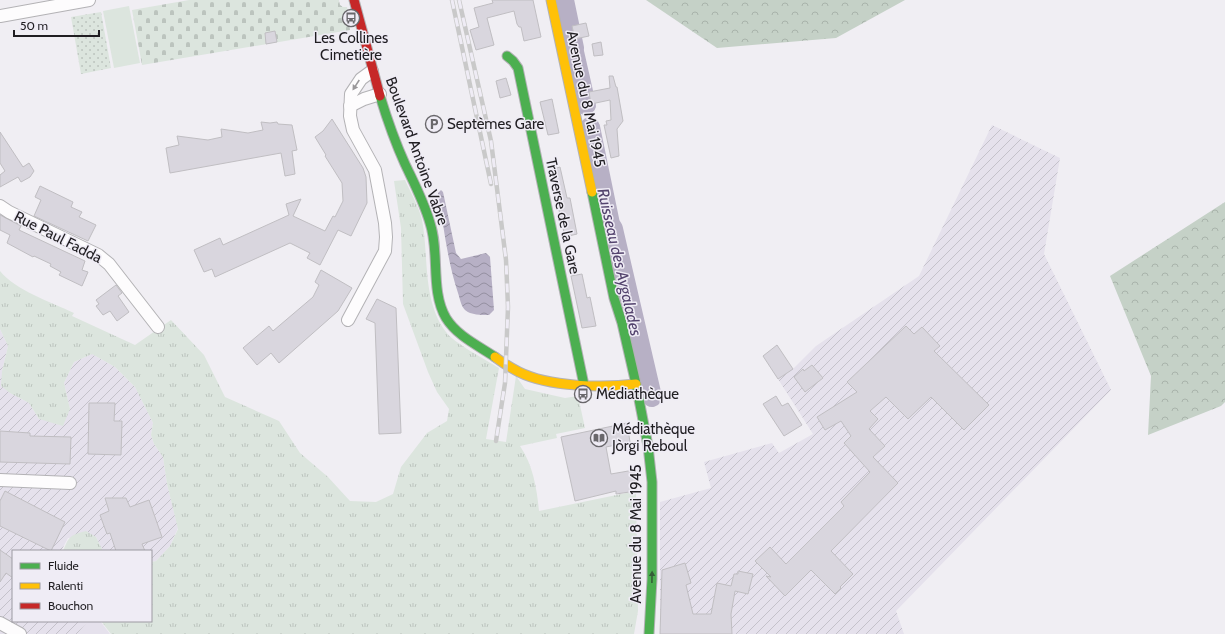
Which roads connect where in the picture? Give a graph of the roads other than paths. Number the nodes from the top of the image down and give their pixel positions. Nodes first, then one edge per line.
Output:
1 (88, 0) edge
2 (354, 0) edge
3 (551, 0) edge
4 (0, 16) edge
5 (507, 56) dead end
6 (372, 71) junction
7 (380, 94) junction
8 (350, 106) junction
9 (0, 206) edge
10 (614, 298) junction
11 (348, 320) dead end
12 (612, 325) dead end
13 (158, 327) dead end
14 (636, 384) junction
15 (584, 385) junction
16 (0, 480) edge
17 (70, 483) dead end
18 (643, 501) dead end
19 (0, 623) edge
20 (649, 632) edge
21 (20, 634) edge

1 - 4 street
2 - 6 street, Boulevard Antoine Vabre
3 - 10 street, Avenue du 8 Mai 1945
5 - 15 street, Traverse de la Gare
6 - 7 street, Boulevard Antoine Vabre
6 -> 8 street
7 - 8 street
7 - 15 street, Boulevard Antoine Vabre
8 - 11 street
9 - 13 street, Rue Paul Fadda
10 - 12 street, Avenue du 8 Mai 1945
10 - 14 street, Avenue du 8 Mai 1945
14 - 15 street, Boulevard Antoine Vabre
20 -> 14 street, Avenue du 8 Mai 1945
16 - 17 street
18 - 20 street, Avenue du 8 Mai 1945
19 - 21 street

